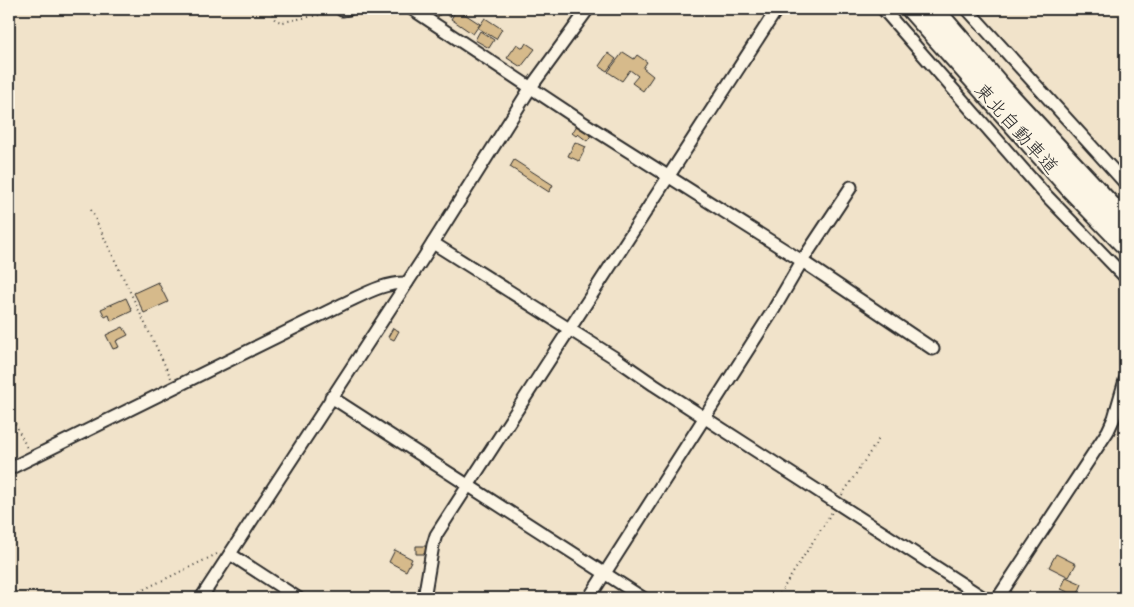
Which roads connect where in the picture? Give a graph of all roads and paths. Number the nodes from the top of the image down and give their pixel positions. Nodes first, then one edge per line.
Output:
1 (273, 9) edge
2 (345, 9) edge
3 (412, 9) edge
4 (588, 9) edge
5 (777, 9) edge
6 (882, 9) edge
7 (912, 9) edge
8 (933, 9) edge
9 (968, 9) edge
10 (531, 88) junction
11 (669, 177) junction
12 (1125, 183) edge
13 (851, 186) dead end
14 (91, 210) dead end
15 (1125, 222) edge
16 (433, 243) junction
17 (1125, 244) edge
18 (802, 261) junction
19 (1125, 276) edge
20 (407, 283) junction
21 (570, 329) junction
22 (933, 349) dead end
23 (1125, 380) edge
24 (175, 387) junction
25 (331, 397) junction
26 (9, 410) edge
27 (703, 417) junction
28 (880, 437) dead end
29 (32, 458) junction
30 (9, 469) edge
31 (468, 486) junction
32 (837, 503) junction
33 (230, 554) junction
34 (606, 574) junction
35 (126, 598) edge
36 (201, 598) edge
37 (298, 598) edge
38 (424, 598) edge
39 (589, 598) edge
40 (643, 598) edge
41 (776, 598) edge
42 (984, 598) edge
43 (998, 598) edge

1 - 2 path
3 - 10 street
4 - 10 street
5 - 11 street
6 - 19 street
7 - 17 highway, 東北自動車道
8 - 15 highway, 東北自動車道
9 - 12 street
10 - 11 street
10 - 16 street
11 - 18 street
11 - 21 street
13 - 18 street
14 - 24 path
16 - 20 street
16 - 21 street
18 - 22 street
18 - 27 street
20 - 24 street
20 - 25 street
21 - 27 street
21 - 31 street
23 - 43 street
24 - 29 street
25 - 31 street
25 - 33 street
26 - 29 path
27 - 32 street
27 - 34 street
28 - 32 path
29 - 30 street
31 - 34 street
31 - 38 street
32 - 41 path
32 - 42 street
33 - 35 path
33 - 36 street
33 - 37 street
34 - 39 street
34 - 40 street

